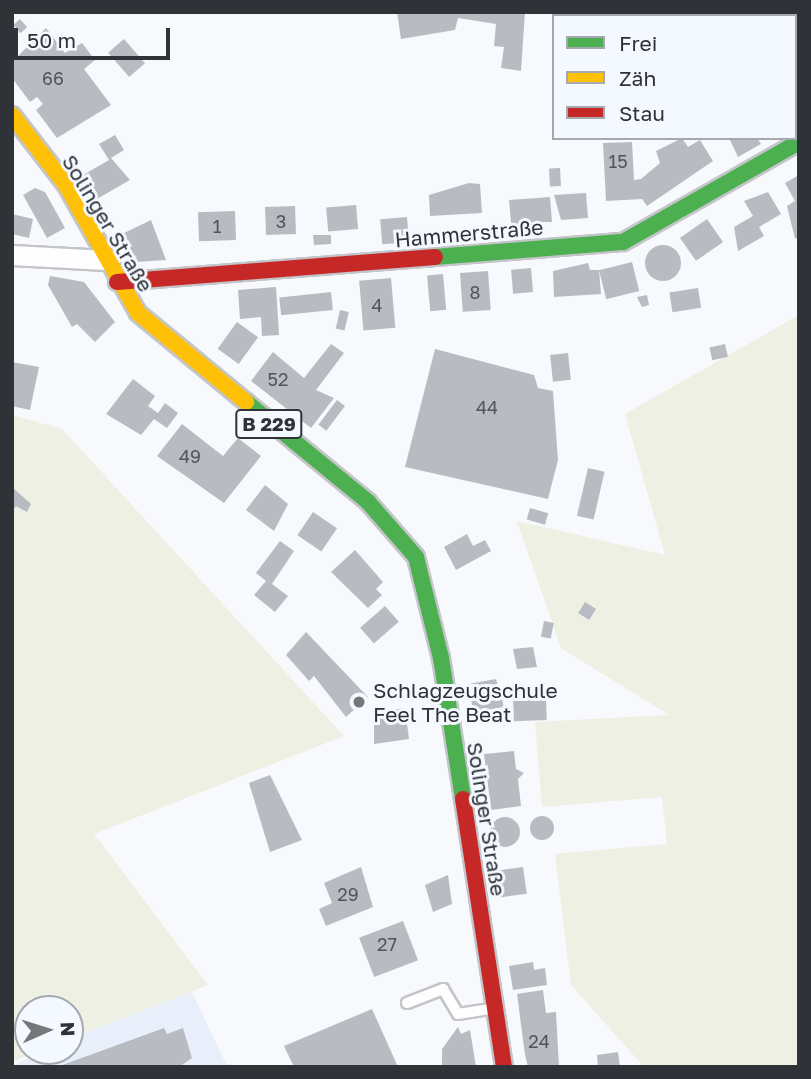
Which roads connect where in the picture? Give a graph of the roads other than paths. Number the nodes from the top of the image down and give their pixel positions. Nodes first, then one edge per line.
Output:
1 (12, 115) edge
2 (799, 142) edge
3 (12, 255) edge
4 (106, 260) junction
5 (117, 282) junction
6 (407, 1003) dead end
7 (495, 1008) junction
8 (504, 1067) edge

1 - 4 main road, Solinger Straße / B 229
2 - 5 main road, Hammerstraße
3 - 4 street
4 - 5 main road, Solinger Straße / B 229
5 - 7 main road, Solinger Straße / B 229
6 - 7 lane
7 - 8 main road, Solinger Straße / B 229

